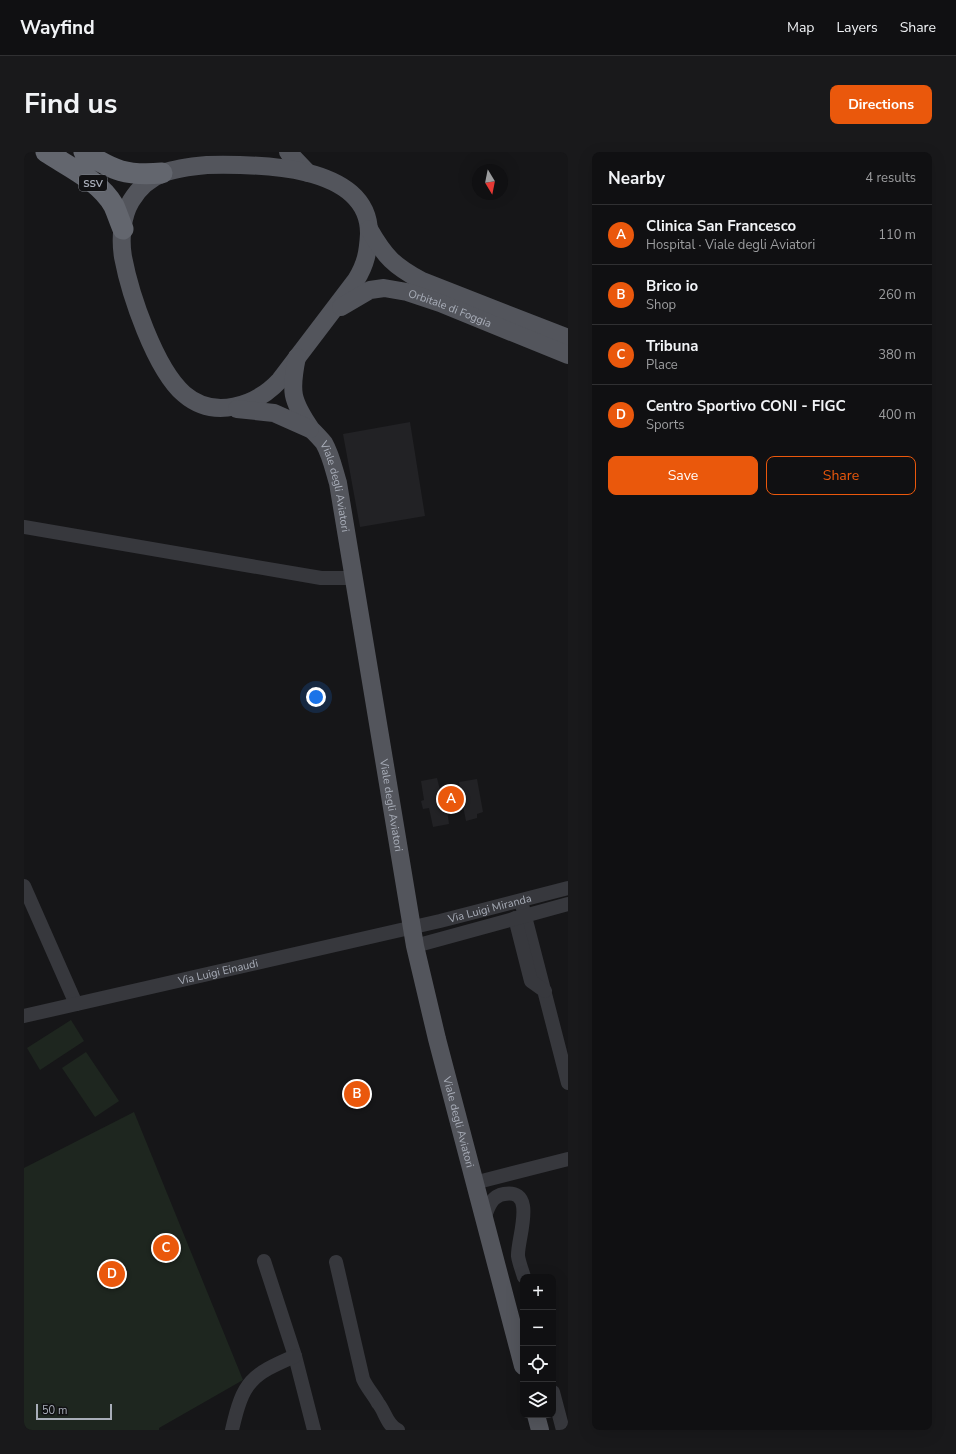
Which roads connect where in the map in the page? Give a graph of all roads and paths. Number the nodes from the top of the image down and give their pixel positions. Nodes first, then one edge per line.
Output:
1 (46, 152) edge
2 (84, 152) edge
3 (261, 152) edge
4 (288, 152) edge
5 (244, 164) junction
6 (162, 173) junction
7 (308, 173) junction
8 (123, 229) junction
9 (369, 229) junction
10 (332, 313) junction
11 (568, 338) edge
12 (568, 355) edge
13 (297, 357) junction
14 (228, 408) junction
15 (312, 430) junction
16 (24, 526) edge
17 (354, 578) junction
18 (24, 886) edge
19 (568, 888) edge
20 (521, 901) junction
21 (568, 904) edge
22 (520, 917) junction
23 (412, 927) junction
24 (416, 946) junction
25 (76, 1004) junction
26 (24, 1016) edge
27 (568, 1083) edge
28 (568, 1159) edge
29 (474, 1183) junction
30 (484, 1219) junction
31 (264, 1261) dead end
32 (336, 1262) dead end
33 (523, 1274) edge
34 (520, 1355) edge
35 (295, 1356) junction
36 (556, 1403) edge
37 (537, 1418) edge
38 (232, 1430) edge
39 (314, 1430) edge
40 (398, 1430) edge
41 (540, 1430) edge
42 (563, 1430) edge

1 - 8 highway, SSV
2 - 6 highway, SSV
3 - 5 main road
4 - 7 main road, Viale degli Aviatori
5 - 6 main road, Viale degli Aviatori
5 - 7 main road, Viale degli Aviatori
6 - 8 main road, Viale degli Aviatori
7 - 9 main road, Viale degli Aviatori
8 - 14 main road, Viale degli Aviatori
9 - 10 main road, Viale degli Aviatori
9 - 11 main road, Orbitale di Foggia
10 - 12 main road, Orbitale di Foggia
10 - 13 main road, Viale degli Aviatori
13 - 14 main road, Viale degli Aviatori
13 - 15 main road, Viale degli Aviatori
14 - 15 main road, Viale degli Aviatori
15 - 17 main road, Viale degli Aviatori
16 - 17 street
17 - 23 main road, Viale degli Aviatori
18 - 25 street
19 - 20 street, Via Luigi Miranda
20 - 22 street
20 - 23 street, Via Luigi Miranda
21 - 22 street, Via Luigi Miranda
22 - 24 street, Via Luigi Miranda
22 - 27 street
23 - 24 main road, Viale degli Aviatori
23 - 25 street, Via Luigi Einaudi
24 - 29 main road, Viale degli Aviatori
25 - 26 street, Via Luigi Einaudi
28 - 29 street, Viale degli Aviatori
29 - 30 main road, Viale degli Aviatori
30 - 33 street
30 - 34 main road, Viale degli Aviatori
31 - 35 street
32 - 40 street
35 - 38 street
35 - 39 street
36 - 42 street
37 - 41 main road

